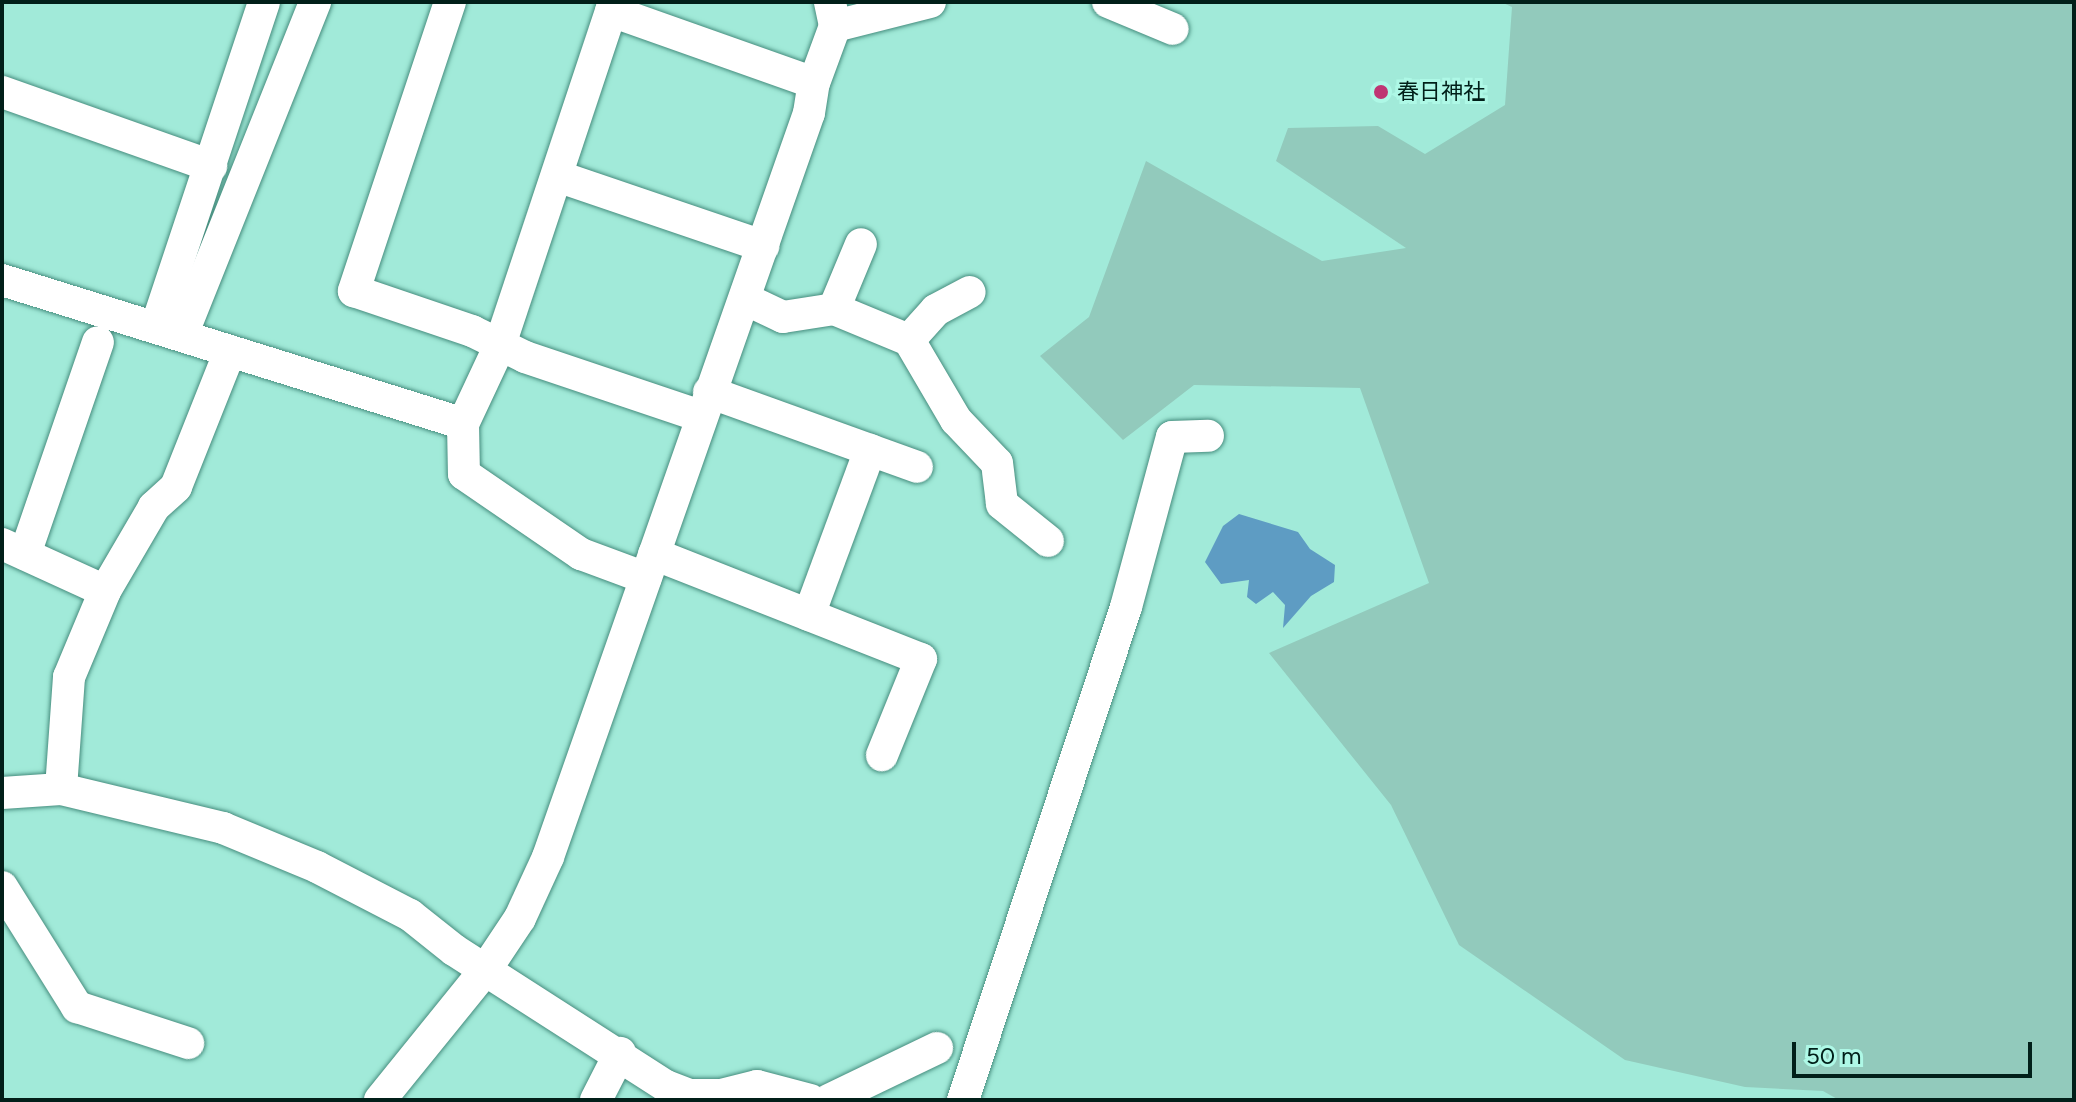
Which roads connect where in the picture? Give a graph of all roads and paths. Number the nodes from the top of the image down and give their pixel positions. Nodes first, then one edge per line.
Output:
1 (264, 2) edge
2 (315, 2) edge
3 (450, 2) edge
4 (930, 2) edge
5 (1108, 2) edge
6 (613, 6) edge
7 (833, 14) edge
8 (1173, 29) dead end
9 (814, 83) junction
10 (2, 92) edge
11 (211, 166) junction
12 (557, 176) junction
13 (861, 244) dead end
14 (763, 246) junction
15 (2, 280) edge
16 (970, 292) dead end
17 (745, 299) junction
18 (834, 309) junction
19 (169, 331) junction
20 (909, 340) junction
21 (98, 342) dead end
22 (500, 345) junction
23 (230, 351) junction
24 (705, 404) junction
25 (463, 424) junction
26 (1208, 436) dead end
27 (870, 450) junction
28 (917, 467) dead end
29 (1048, 541) dead end
30 (14, 549) edge
31 (650, 566) junction
32 (105, 591) junction
33 (809, 615) junction
34 (882, 755) dead end
35 (61, 789) junction
36 (2, 793) edge
37 (2, 887) edge
38 (486, 969) junction
39 (188, 1043) dead end
40 (937, 1048) dead end
41 (620, 1053) junction
42 (396, 1095) edge
43 (596, 1100) edge
44 (810, 1100) edge
45 (829, 1100) edge
46 (963, 1100) edge

1 - 11 street
2 - 19 street
3 - 22 street
4 - 7 street
5 - 8 street
6 - 9 street
6 - 12 street
7 - 9 street
9 - 14 street
10 - 11 street
11 - 19 street
12 - 14 street
12 - 22 street
13 - 18 street
14 - 17 street
15 - 19 street
16 - 20 street
17 - 18 street
17 - 24 street
18 - 20 street
19 - 23 street
20 - 29 street
21 - 30 street
22 - 24 street
22 - 25 street
23 - 25 street
23 - 32 street
24 - 27 street
24 - 31 street
25 - 31 street
26 - 46 street
27 - 28 street
27 - 33 street
30 - 32 street
31 - 33 street
31 - 38 street
32 - 35 street
33 - 34 street
35 - 36 street
35 - 38 street
37 - 39 street
38 - 41 street
38 - 42 street
40 - 45 street
41 - 43 street
41 - 44 street

